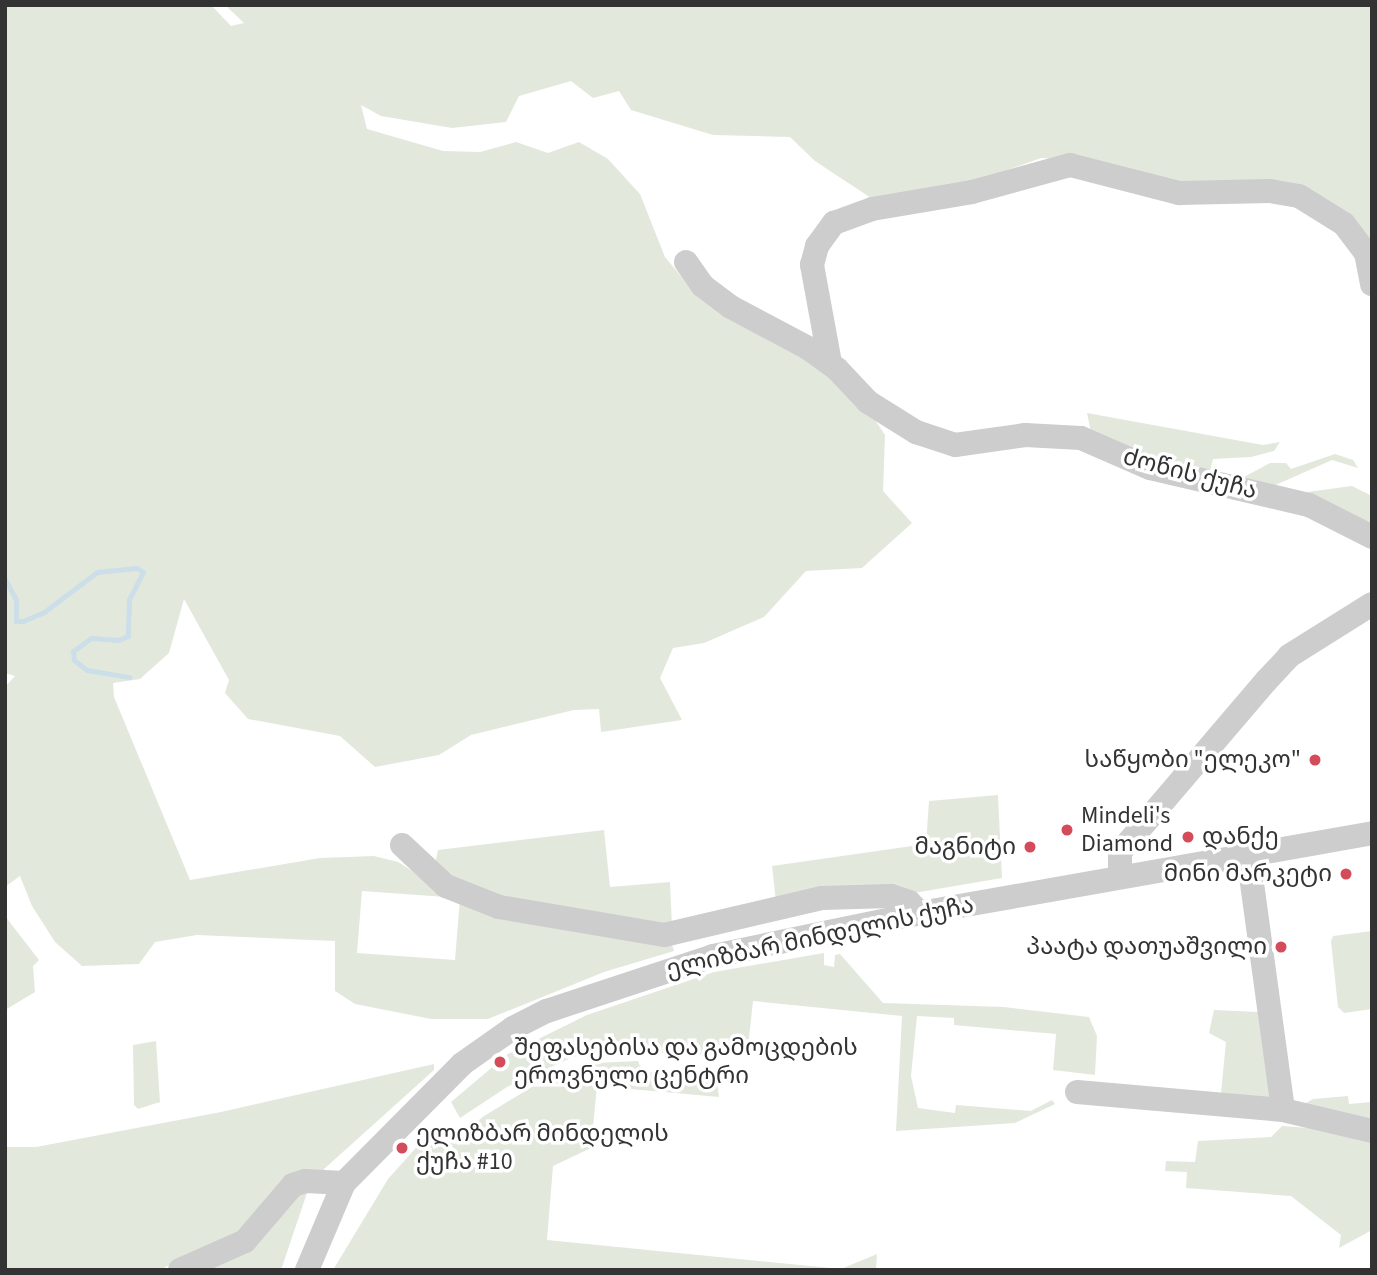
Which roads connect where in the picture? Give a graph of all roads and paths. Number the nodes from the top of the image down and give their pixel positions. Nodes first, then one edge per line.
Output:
1 (687, 262) dead end
2 (1372, 284) edge
3 (830, 363) junction
4 (1372, 537) edge
5 (1372, 604) edge
6 (1372, 833) edge
7 (402, 845) dead end
8 (1248, 854) junction
9 (1120, 876) junction
10 (920, 913) junction
11 (1077, 1092) dead end
12 (1283, 1110) junction
13 (1372, 1131) edge
14 (344, 1183) junction
15 (180, 1270) edge
16 (307, 1270) edge

1 - 3 street, ძოწის ქუჩა
2 - 3 street
3 - 4 street, ძოწის ქუჩა
5 - 9 street
6 - 8 street, ელიზბარ მინდელის ქუჩა
7 - 10 street
8 - 9 street, ელიზბარ მინდელის ქუჩა
8 - 12 street
9 - 10 street, ელიზბარ მინდელის ქუჩა
10 - 14 street, ელიზბარ მინდელის ქუჩა
11 - 12 street
12 - 13 street
14 - 15 street
14 - 16 street, ელიზბარ მინდელის ქუჩა

